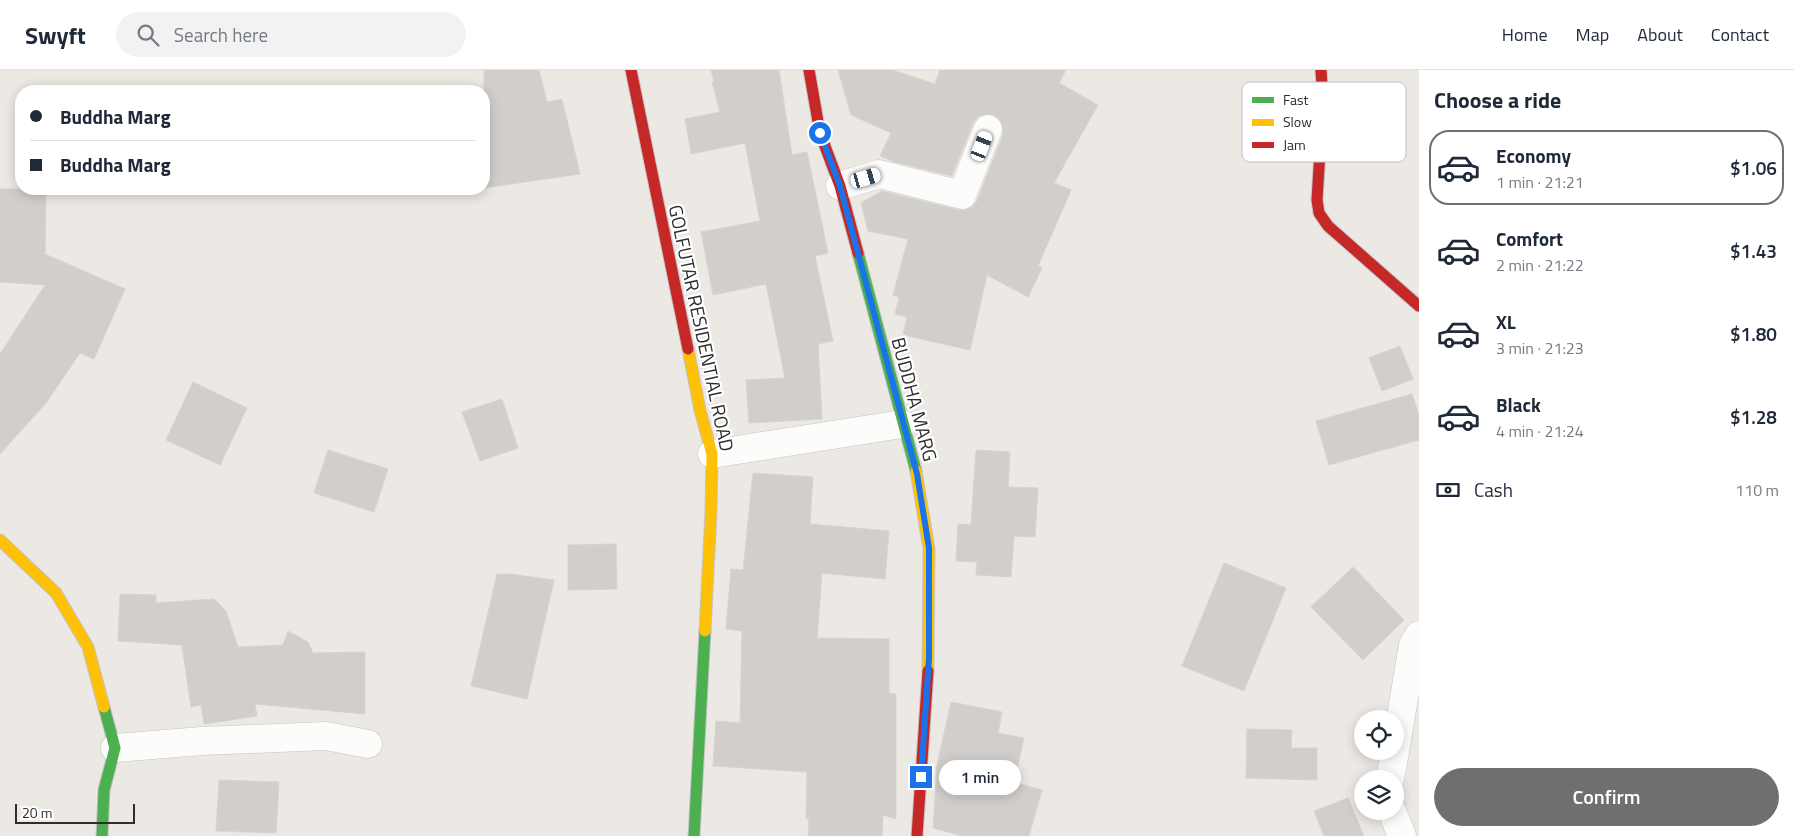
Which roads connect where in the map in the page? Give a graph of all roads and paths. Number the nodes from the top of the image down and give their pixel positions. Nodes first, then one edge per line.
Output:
1 (631, 70) edge
2 (809, 70) edge
3 (988, 130) dead end
4 (1319, 162) edge
5 (840, 186) junction
6 (1419, 306) edge
7 (902, 424) junction
8 (712, 454) junction
9 (0, 540) edge
10 (1419, 634) edge
11 (1402, 710) edge
12 (368, 744) dead end
13 (114, 748) junction
14 (1396, 820) edge
15 (102, 836) edge
16 (694, 836) edge
17 (917, 836) edge
18 (1402, 836) edge

1 - 8 street, GOLFUTAR RESIDENTIAL ROAD
2 - 5 street, BUDDHA MARG
3 - 5 street
4 - 6 street
5 - 7 street, BUDDHA MARG
7 - 8 street
7 - 17 street, BUDDHA MARG
8 - 16 street, GOLFUTAR RESIDENTIAL ROAD
9 - 13 street
10 - 11 street
12 - 13 street
13 - 15 street
14 - 18 street

